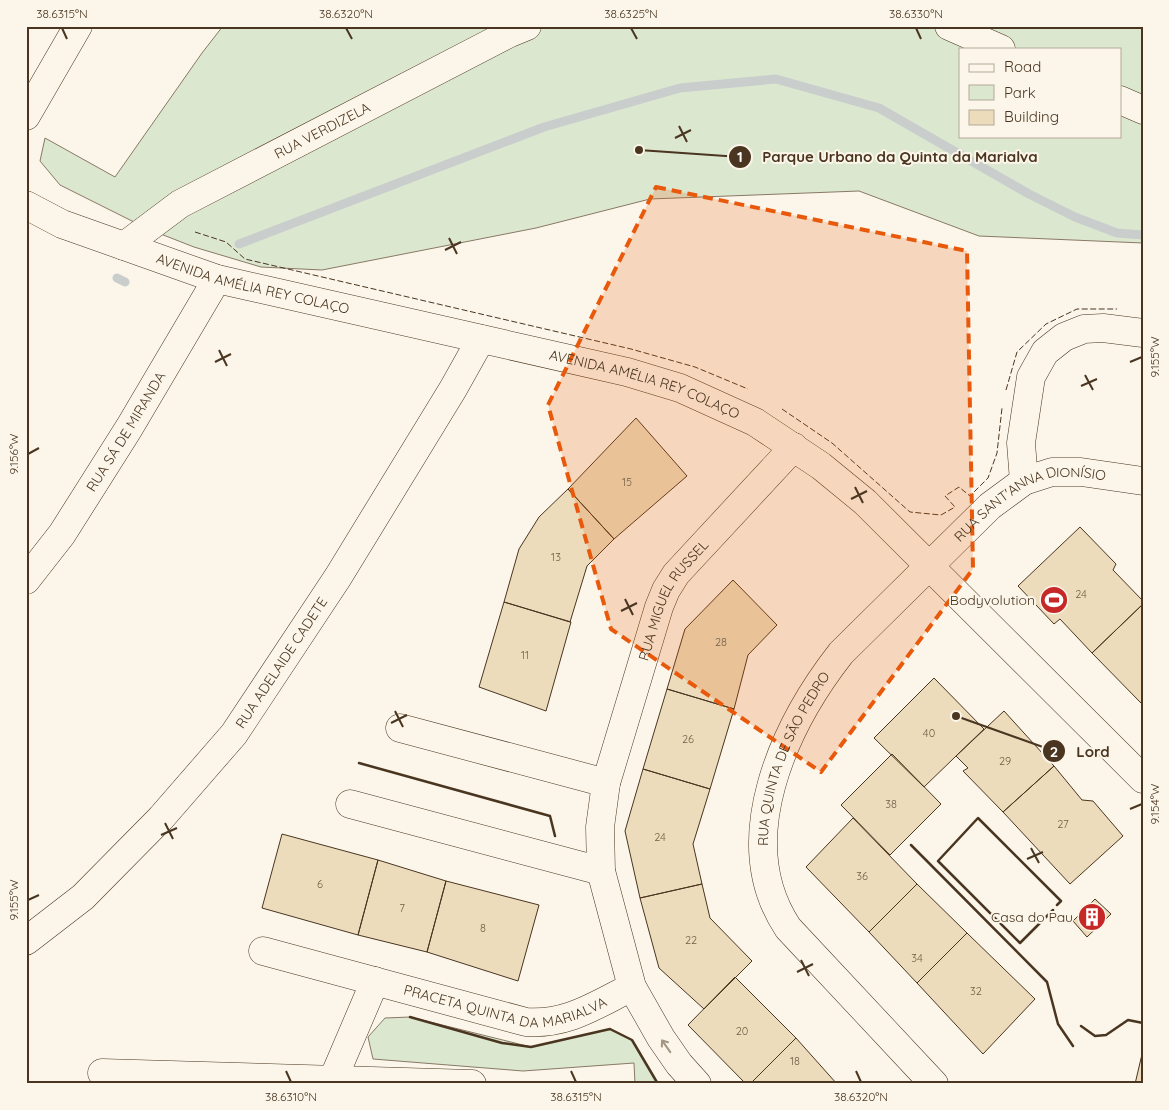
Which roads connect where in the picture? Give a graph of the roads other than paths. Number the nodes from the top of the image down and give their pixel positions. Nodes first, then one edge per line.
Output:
1 (78, 26) edge
2 (527, 26) edge
3 (948, 26) edge
4 (999, 48) edge
5 (1122, 101) edge
6 (1143, 110) edge
7 (26, 116) edge
8 (26, 205) edge
9 (124, 246) junction
10 (217, 279) junction
11 (1143, 333) edge
12 (481, 339) junction
13 (794, 447) junction
14 (1024, 481) junction
15 (1143, 481) edge
16 (931, 566) junction
17 (26, 580) edge
18 (400, 728) dead end
19 (1143, 780) edge
20 (606, 783) junction
21 (350, 804) dead end
22 (601, 872) junction
23 (26, 941) edge
24 (263, 951) dead end
25 (375, 981) junction
26 (632, 987) junction
27 (102, 1073) dead end
28 (332, 1082) edge
29 (472, 1084) edge
30 (697, 1084) edge
31 (934, 1084) edge

1 - 7 street
2 - 9 street, RUA VERDIZELA
3 - 4 street
5 - 6 street
8 - 9 street, AVENIDA AMÉLIA REY COLAÇO
9 - 10 street, AVENIDA AMÉLIA REY COLAÇO
10 - 12 street, AVENIDA AMÉLIA REY COLAÇO
10 - 17 street, RUA SÁ DE MIRANDA
11 - 14 street
12 - 13 street, AVENIDA AMÉLIA REY COLAÇO
12 - 23 street, RUA ADELAIDE CADETE
13 - 16 street, AVENIDA AMÉLIA REY COLAÇO
13 - 20 street, RUA MIGUEL RUSSEL
14 - 15 street, RUA SANT'ANNA DIONÍSIO
14 - 16 street, RUA SANT'ANNA DIONÍSIO
16 - 19 street, AVENIDA AMÉLIA REY COLAÇO
16 - 31 street, RUA QUINTA DE SÃO PEDRO
18 - 20 street
20 - 22 street, RUA MIGUEL RUSSEL
21 - 22 street
22 - 26 street, RUA MIGUEL RUSSEL
24 - 25 street, PRACETA QUINTA DA MARIALVA
25 - 26 street, PRACETA QUINTA DA MARIALVA
25 - 28 street
30 -> 26 street, RUA MIGUEL RUSSEL
27 - 28 street
28 - 29 street

